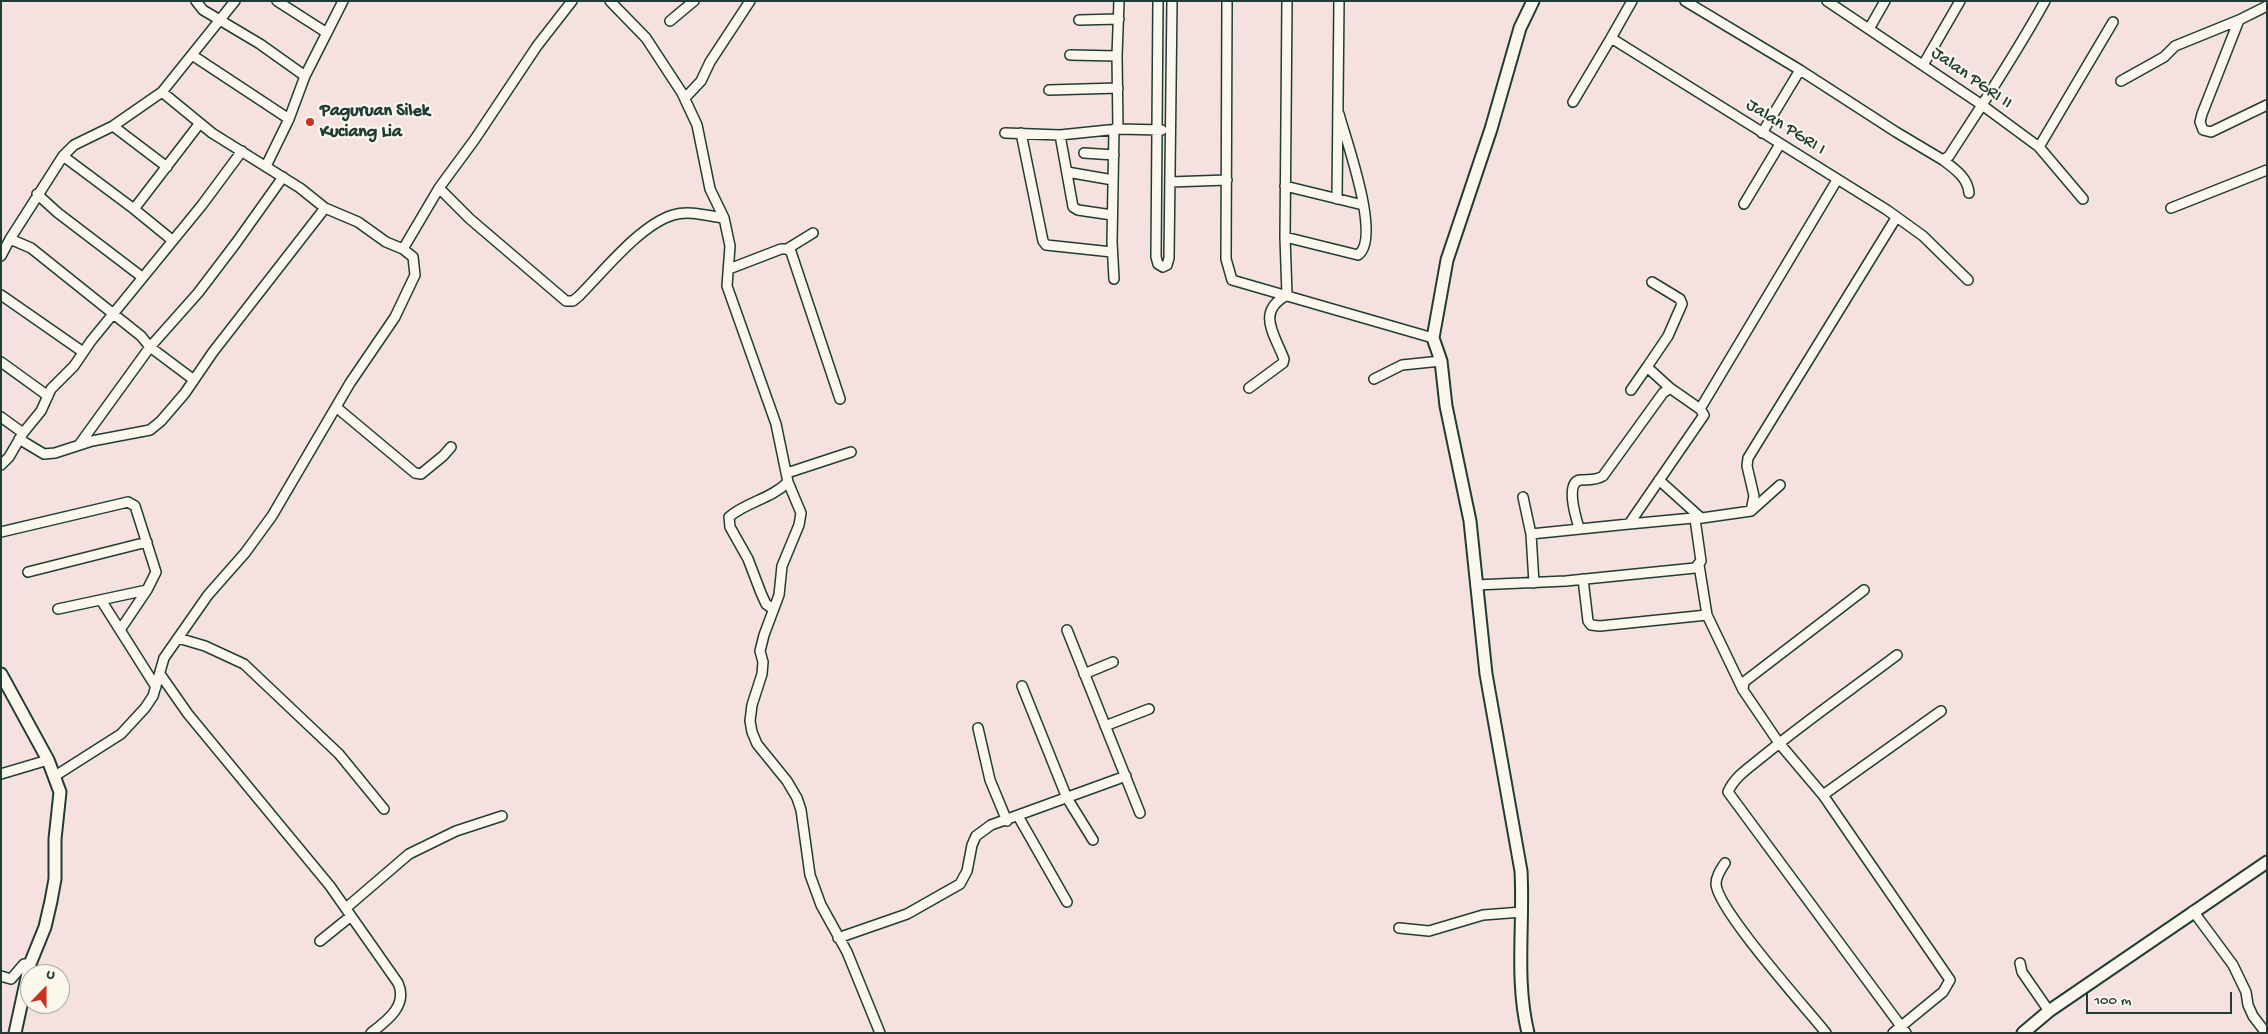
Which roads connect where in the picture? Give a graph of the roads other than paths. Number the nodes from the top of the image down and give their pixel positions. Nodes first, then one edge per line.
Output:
1 (196, 1) edge
2 (235, 1) edge
3 (277, 1) edge
4 (342, 1) edge
5 (572, 1) edge
6 (610, 1) edge
7 (694, 1) edge
8 (750, 1) edge
9 (1119, 1) edge
10 (1158, 1) edge
11 (1172, 1) edge
12 (1227, 1) edge
13 (1287, 1) edge
14 (1339, 1) edge
15 (1533, 1) edge
16 (1632, 1) edge
17 (1685, 1) edge
18 (1827, 1) edge
19 (1885, 1) edge
20 (1960, 1) edge
21 (2045, 1) edge
22 (2267, 6) edge
23 (220, 20) junction
24 (1079, 20) dead end
25 (1119, 20) junction
26 (2239, 20) junction
27 (670, 21) dead end
28 (2113, 22) dead end
29 (1869, 29) junction
30 (328, 33) junction
31 (1611, 38) junction
32 (192, 55) junction
33 (1070, 55) dead end
34 (1117, 56) junction
35 (1923, 65) junction
36 (1800, 70) junction
37 (305, 76) junction
38 (2121, 82) dead end
39 (1118, 88) junction
40 (1049, 90) dead end
41 (162, 92) junction
42 (685, 98) junction
43 (1573, 102) dead end
44 (1982, 105) junction
45 (2267, 105) edge
46 (1339, 114) junction
47 (289, 119) junction
48 (200, 123) junction
49 (113, 126) junction
50 (1116, 129) junction
51 (1157, 130) junction
52 (1170, 130) junction
53 (1005, 133) dead end
54 (1021, 133) junction
55 (1762, 133) junction
56 (1060, 134) junction
57 (1780, 144) junction
58 (2039, 147) junction
59 (242, 151) junction
60 (1084, 153) dead end
61 (1114, 155) junction
62 (63, 156) junction
63 (1943, 160) junction
64 (266, 166) junction
65 (167, 167) junction
66 (2267, 170) edge
67 (1067, 172) junction
68 (283, 177) junction
69 (1113, 180) junction
70 (1227, 180) junction
71 (1837, 180) junction
72 (1170, 182) junction
73 (1285, 186) junction
74 (439, 188) junction
75 (1969, 193) dead end
76 (37, 194) junction
77 (1337, 199) junction
78 (2083, 199) dead end
79 (1744, 204) dead end
80 (1363, 205) junction
81 (134, 208) junction
82 (325, 208) junction
83 (2171, 208) dead end
84 (1112, 215) junction
85 (724, 218) junction
86 (1896, 218) junction
87 (813, 233) dead end
88 (1285, 237) junction
89 (10, 239) junction
90 (172, 240) junction
91 (403, 249) junction
92 (787, 249) junction
93 (1112, 252) junction
94 (1, 256) edge
95 (730, 269) junction
96 (142, 277) junction
97 (1114, 279) dead end
98 (1968, 280) dead end
99 (1652, 282) dead end
100 (1, 295) edge
101 (1287, 295) junction
102 (114, 316) junction
103 (1433, 338) junction
104 (150, 347) junction
105 (83, 352) junction
106 (1441, 361) junction
107 (1, 362) edge
108 (1647, 367) junction
109 (1374, 379) dead end
110 (194, 380) junction
111 (1249, 388) dead end
112 (1670, 388) junction
113 (1630, 390) dead end
114 (48, 396) junction
115 (840, 399) dead end
116 (336, 407) junction
117 (1700, 408) junction
118 (1, 417) edge
119 (21, 436) junction
120 (79, 446) junction
121 (451, 447) dead end
122 (851, 452) dead end
123 (1, 465) edge
124 (788, 478) junction
125 (1658, 480) junction
126 (1780, 485) dead end
127 (1523, 497) dead end
128 (1751, 511) junction
129 (1698, 518) junction
130 (1629, 524) junction
131 (1580, 528) junction
132 (1, 532) edge
133 (1531, 534) junction
134 (147, 542) junction
135 (1699, 565) junction
136 (28, 572) dead end
137 (1583, 579) junction
138 (1534, 583) junction
139 (1476, 585) junction
140 (147, 590) junction
141 (1864, 590) dead end
142 (102, 600) junction
143 (58, 608) dead end
144 (773, 610) junction
145 (1707, 615) junction
146 (120, 630) junction
147 (1067, 630) dead end
148 (178, 638) junction
149 (1897, 655) dead end
150 (1113, 662) dead end
151 (1, 674) edge
152 (160, 674) junction
153 (1084, 674) junction
154 (1022, 686) dead end
155 (156, 687) junction
156 (1743, 690) junction
157 (1149, 709) dead end
158 (1941, 711) dead end
159 (1105, 726) junction
160 (978, 728) dead end
161 (1779, 743) junction
162 (48, 760) junction
163 (1, 774) edge
164 (55, 776) junction
165 (1126, 776) junction
166 (1823, 795) junction
167 (1068, 798) junction
168 (384, 809) dead end
169 (1140, 813) dead end
170 (502, 816) dead end
171 (1018, 816) junction
172 (1007, 821) junction
173 (1093, 840) dead end
174 (2267, 862) edge
175 (1725, 863) dead end
176 (1067, 902) dead end
177 (2193, 911) junction
178 (348, 912) junction
179 (1522, 912) junction
180 (1399, 928) dead end
181 (838, 938) junction
182 (320, 941) dead end
183 (30, 964) edge
184 (2020, 964) dead end
185 (20, 969) edge
186 (1, 976) edge
187 (20, 1010) edge
188 (2049, 1011) junction
189 (1903, 1030) edge
190 (15, 1033) edge
191 (371, 1033) edge
192 (880, 1033) edge
193 (1528, 1033) edge
194 (1826, 1033) edge
195 (1893, 1033) edge
196 (2022, 1033) edge
197 (2266, 1033) edge

1 - 23 street
2 - 23 street
3 - 30 street
4 - 30 street
5 - 74 street
6 - 42 street
7 - 27 street
8 - 42 street
9 - 25 street
10 - 51 street
11 - 52 street
12 - 70 street
13 - 73 street
14 - 46 street
15 - 103 street
16 - 31 street
17 - 36 street
18 - 29 street, Jalan PGRI II
19 - 29 street
20 - 35 street
21 - 44 street
22 - 26 street
23 - 32 street
23 - 37 street
24 - 25 street
25 - 34 street
26 - 38 street
26 - 45 street
28 - 58 street
29 - 35 street, Jalan PGRI II
30 - 37 street
31 - 43 street
31 - 55 street, Jalan PGRI I
32 - 41 street
32 - 47 street
33 - 34 street
34 - 39 street
35 - 44 street, Jalan PGRI II
36 - 55 street
36 - 63 street
37 - 47 street
39 - 40 street
39 - 50 street
41 - 48 street
41 - 49 street
42 - 85 street
44 - 58 street, Jalan PGRI II
44 - 63 street
46 - 77 street
46 - 80 street
47 - 64 street
48 - 59 street
48 - 65 street
49 - 62 street
49 - 65 street
50 - 51 street
50 - 56 street
50 - 61 street
51 - 52 street
51 - 72 street
52 - 72 street
53 - 54 street
54 - 56 street
54 - 93 street
55 - 57 street, Jalan PGRI I
56 - 67 street
57 - 71 street, Jalan PGRI I
57 - 79 street
58 - 78 street, Jalan PGRI II
59 - 64 street
59 - 90 street
60 - 61 street
61 - 69 street
62 - 76 street
62 - 81 street
63 - 75 street
64 - 68 street
65 - 81 street
66 - 83 street
67 - 69 street
67 - 84 street
68 - 82 street
68 - 104 street
69 - 84 street
70 - 72 street
70 - 101 street
71 - 86 street, Jalan PGRI I
71 - 117 street
73 - 77 street
73 - 88 street
74 - 85 street
74 - 91 street
76 - 89 street
76 - 96 street
77 - 80 street
80 - 88 street
81 - 90 street
82 - 91 street
82 - 110 street
84 - 93 street
85 - 95 street
86 - 98 street, Jalan PGRI I
86 - 128 street
87 - 92 street
88 - 101 street
89 - 94 street
89 - 102 street
90 - 96 street
91 - 116 street
92 - 95 street
92 - 115 street
93 - 97 street
95 - 124 street
96 - 102 street
99 - 108 street
100 - 105 street
101 - 103 street
101 - 111 street
102 - 104 street
102 - 105 street
103 - 106 street
104 - 110 street
104 - 120 street
105 - 114 street
106 - 109 street
106 - 139 street
107 - 114 street
108 - 112 street
108 - 113 street
110 - 120 street
112 - 117 street
112 - 131 street
114 - 119 street
116 - 121 street
116 - 148 street
117 - 125 street
118 - 119 street
119 - 120 street
119 - 123 street
122 - 124 street
124 - 144 street
124 - 144 street
125 - 129 street
125 - 130 street
126 - 128 street
127 - 133 street
128 - 129 street
129 - 130 street
129 - 135 street
130 - 131 street
131 - 133 street
132 - 134 street
133 - 138 street
134 - 136 street
134 - 140 street
135 - 137 street
135 - 145 street
137 - 138 street
137 - 145 street
138 - 139 street
139 - 179 street
140 - 142 street
140 - 146 street
141 - 156 street
142 - 143 street
142 - 146 street
144 - 181 street
145 - 156 street
146 - 155 street
147 - 153 street
148 - 152 street
148 - 168 street
149 - 161 street
150 - 153 street
151 - 162 street
152 - 155 street
152 - 178 street
153 - 159 street
154 - 167 street
155 - 164 street
156 - 161 street
157 - 159 street
158 - 166 street
159 - 165 street
160 - 172 street
161 - 166 street
161 - 189 street
162 - 163 street
162 - 164 street
164 - 183 street
165 - 167 street
165 - 169 street
166 - 189 street
167 - 171 street
167 - 173 street
170 - 178 street
171 - 172 street
171 - 176 street
172 - 181 street
174 - 177 street
175 - 194 street
177 - 188 street
177 - 197 street
178 - 182 street
178 - 191 street
179 - 180 street
179 - 193 street
181 - 192 street
184 - 188 street
185 - 186 street
187 - 190 street
188 - 196 street
189 - 195 street

